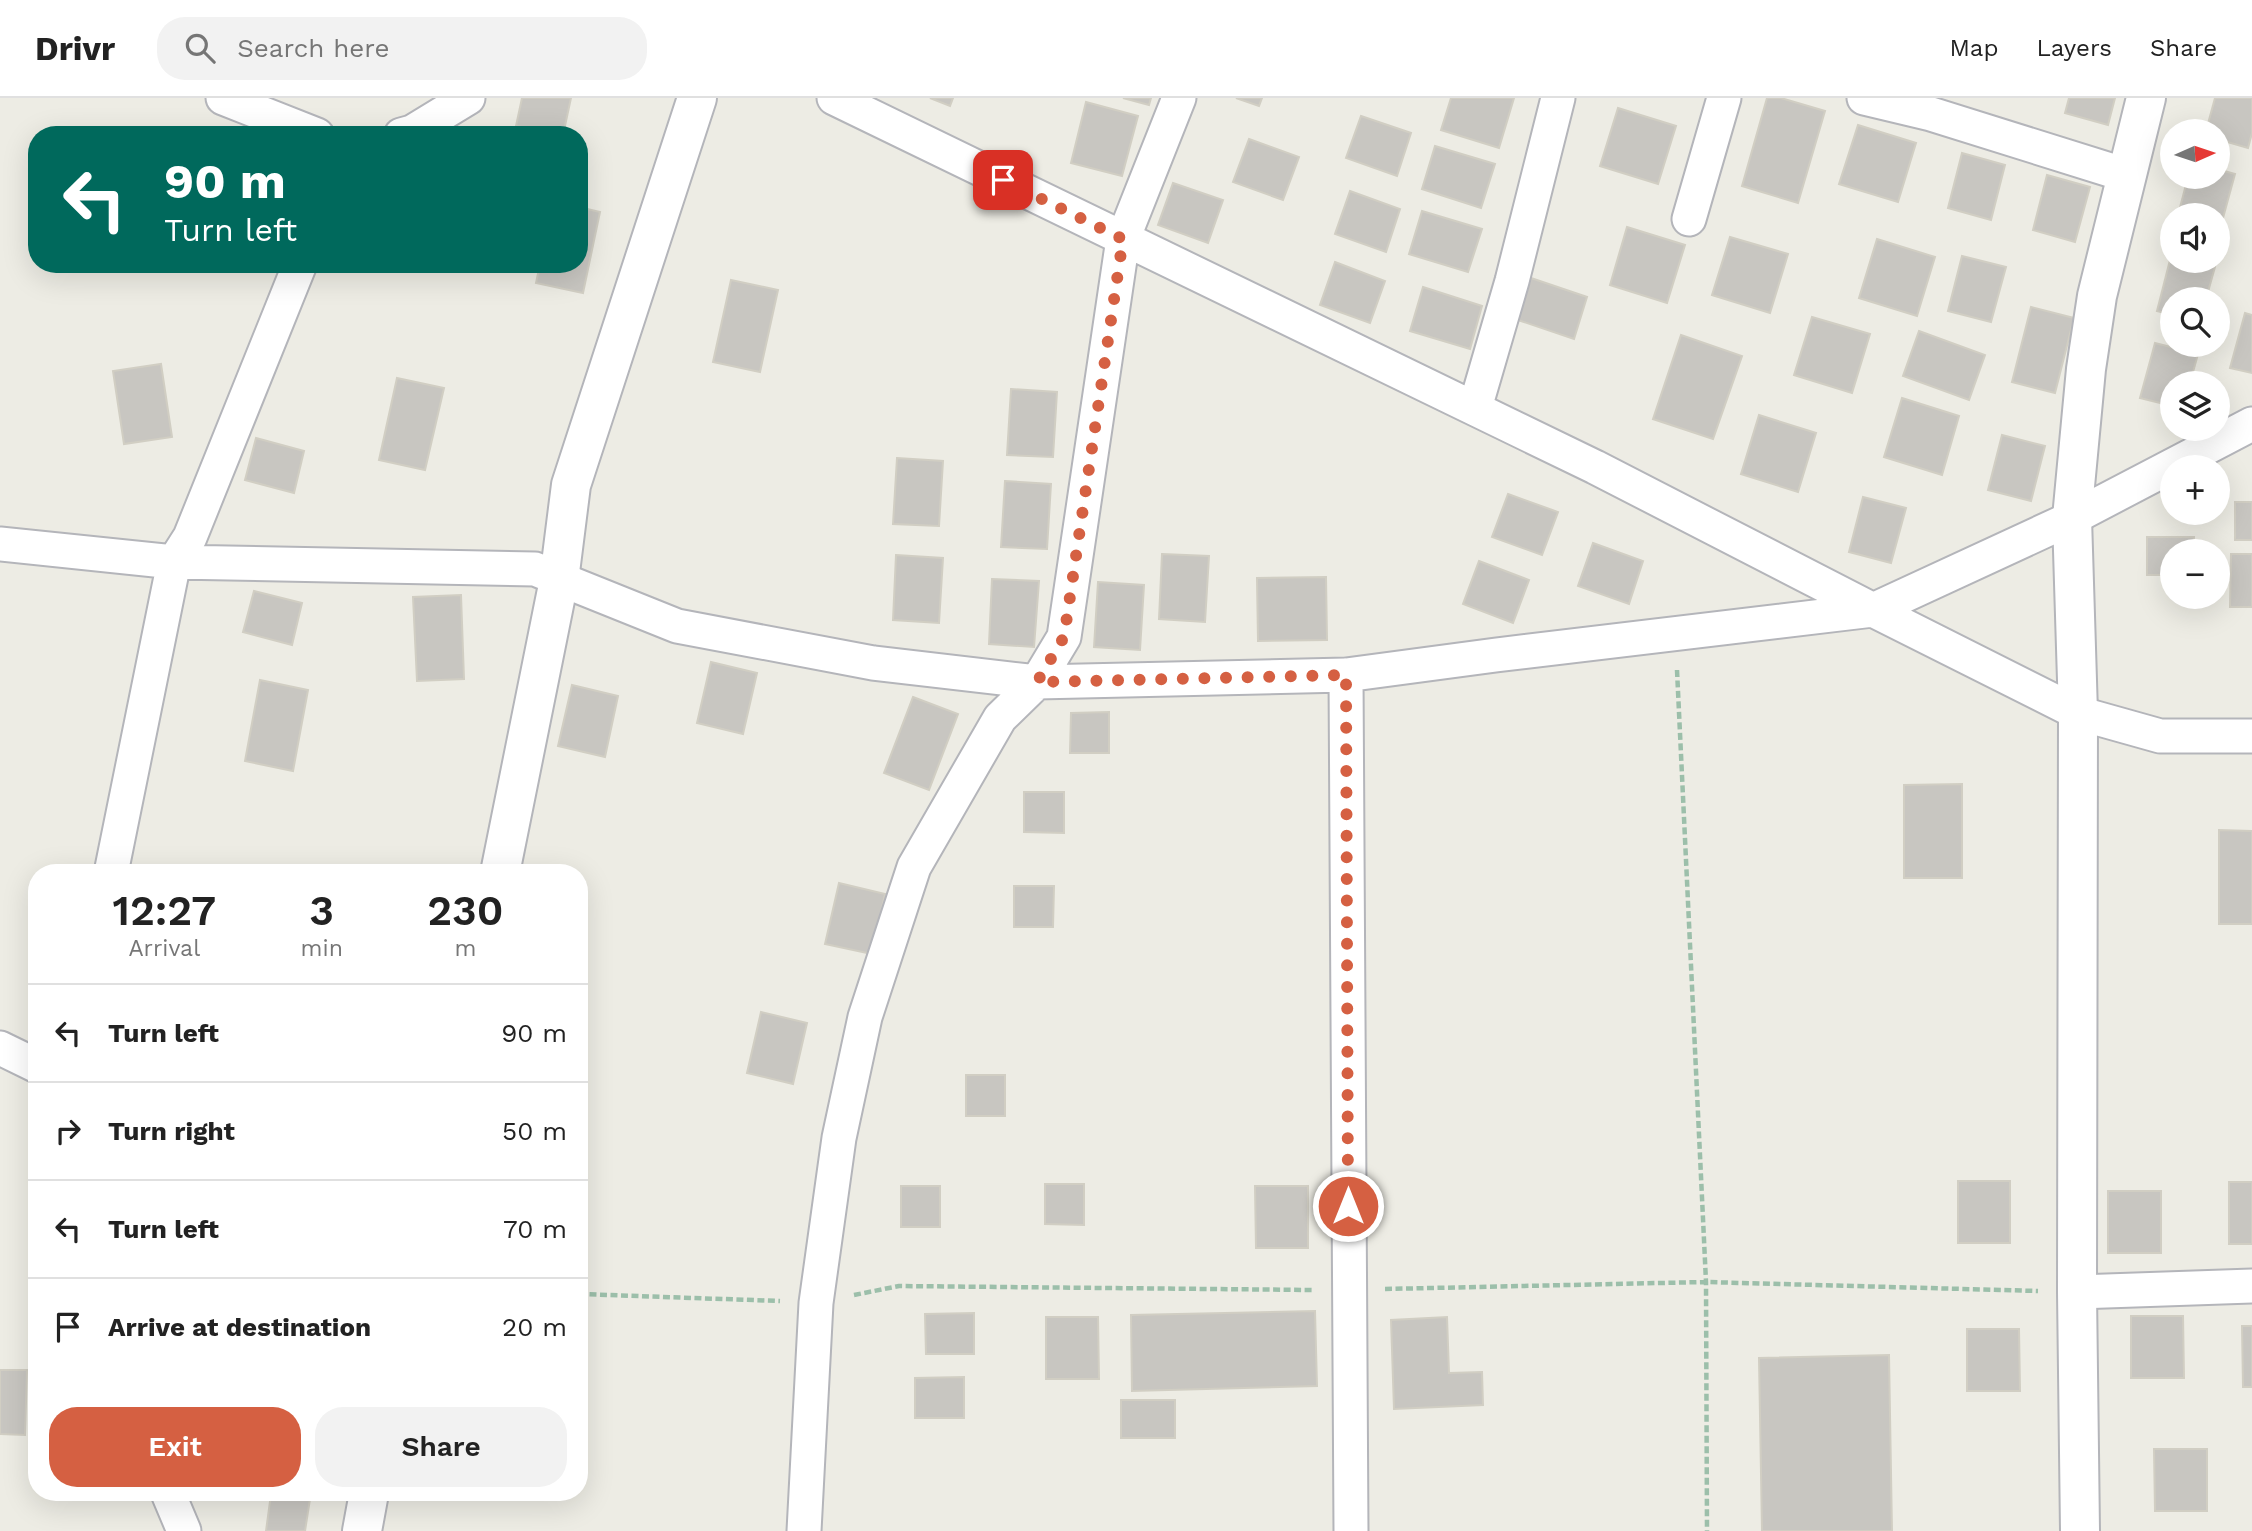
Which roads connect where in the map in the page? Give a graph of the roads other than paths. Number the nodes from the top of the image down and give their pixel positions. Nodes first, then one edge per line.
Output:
1 (223, 98) edge
2 (467, 98) edge
3 (697, 98) edge
4 (834, 98) edge
5 (1179, 98) edge
6 (1558, 98) edge
7 (1724, 98) edge
8 (1864, 98) edge
9 (2146, 98) edge
10 (1933, 106) edge
11 (294, 126) edge
12 (422, 126) edge
13 (2126, 175) junction
14 (1689, 219) dead end
15 (1123, 239) junction
16 (296, 273) edge
17 (1475, 408) junction
18 (2252, 424) edge
19 (2072, 518) junction
20 (0, 544) edge
21 (174, 562) junction
22 (559, 580) junction
23 (1873, 610) junction
24 (1346, 675) junction
25 (1037, 682) junction
26 (2078, 713) junction
27 (2252, 736) edge
28 (113, 864) edge
29 (502, 864) edge
30 (0, 1048) edge
31 (28, 1062) edge
32 (2252, 1286) edge
33 (2077, 1292) junction
34 (171, 1501) edge
35 (368, 1501) edge
36 (184, 1531) edge
37 (362, 1531) edge
38 (804, 1531) edge
39 (1351, 1531) edge
40 (2080, 1531) edge

1 - 11 street
2 - 12 street
3 - 22 street
4 - 15 street
5 - 15 street
6 - 17 street
7 - 14 street
8 - 10 street
9 - 13 street
10 - 13 street
13 - 19 street
15 - 17 street
15 - 25 street
16 - 21 street
17 - 23 street
18 - 19 street
19 - 23 street
19 - 26 street
20 - 21 street
21 - 22 street
21 - 28 street
22 - 25 street
22 - 29 street
23 - 24 street
23 - 26 street
24 - 25 street
24 - 39 street
25 - 38 street
26 - 27 street
26 - 33 street
30 - 31 street
32 - 33 street
33 - 40 street
34 - 36 street
35 - 37 street

